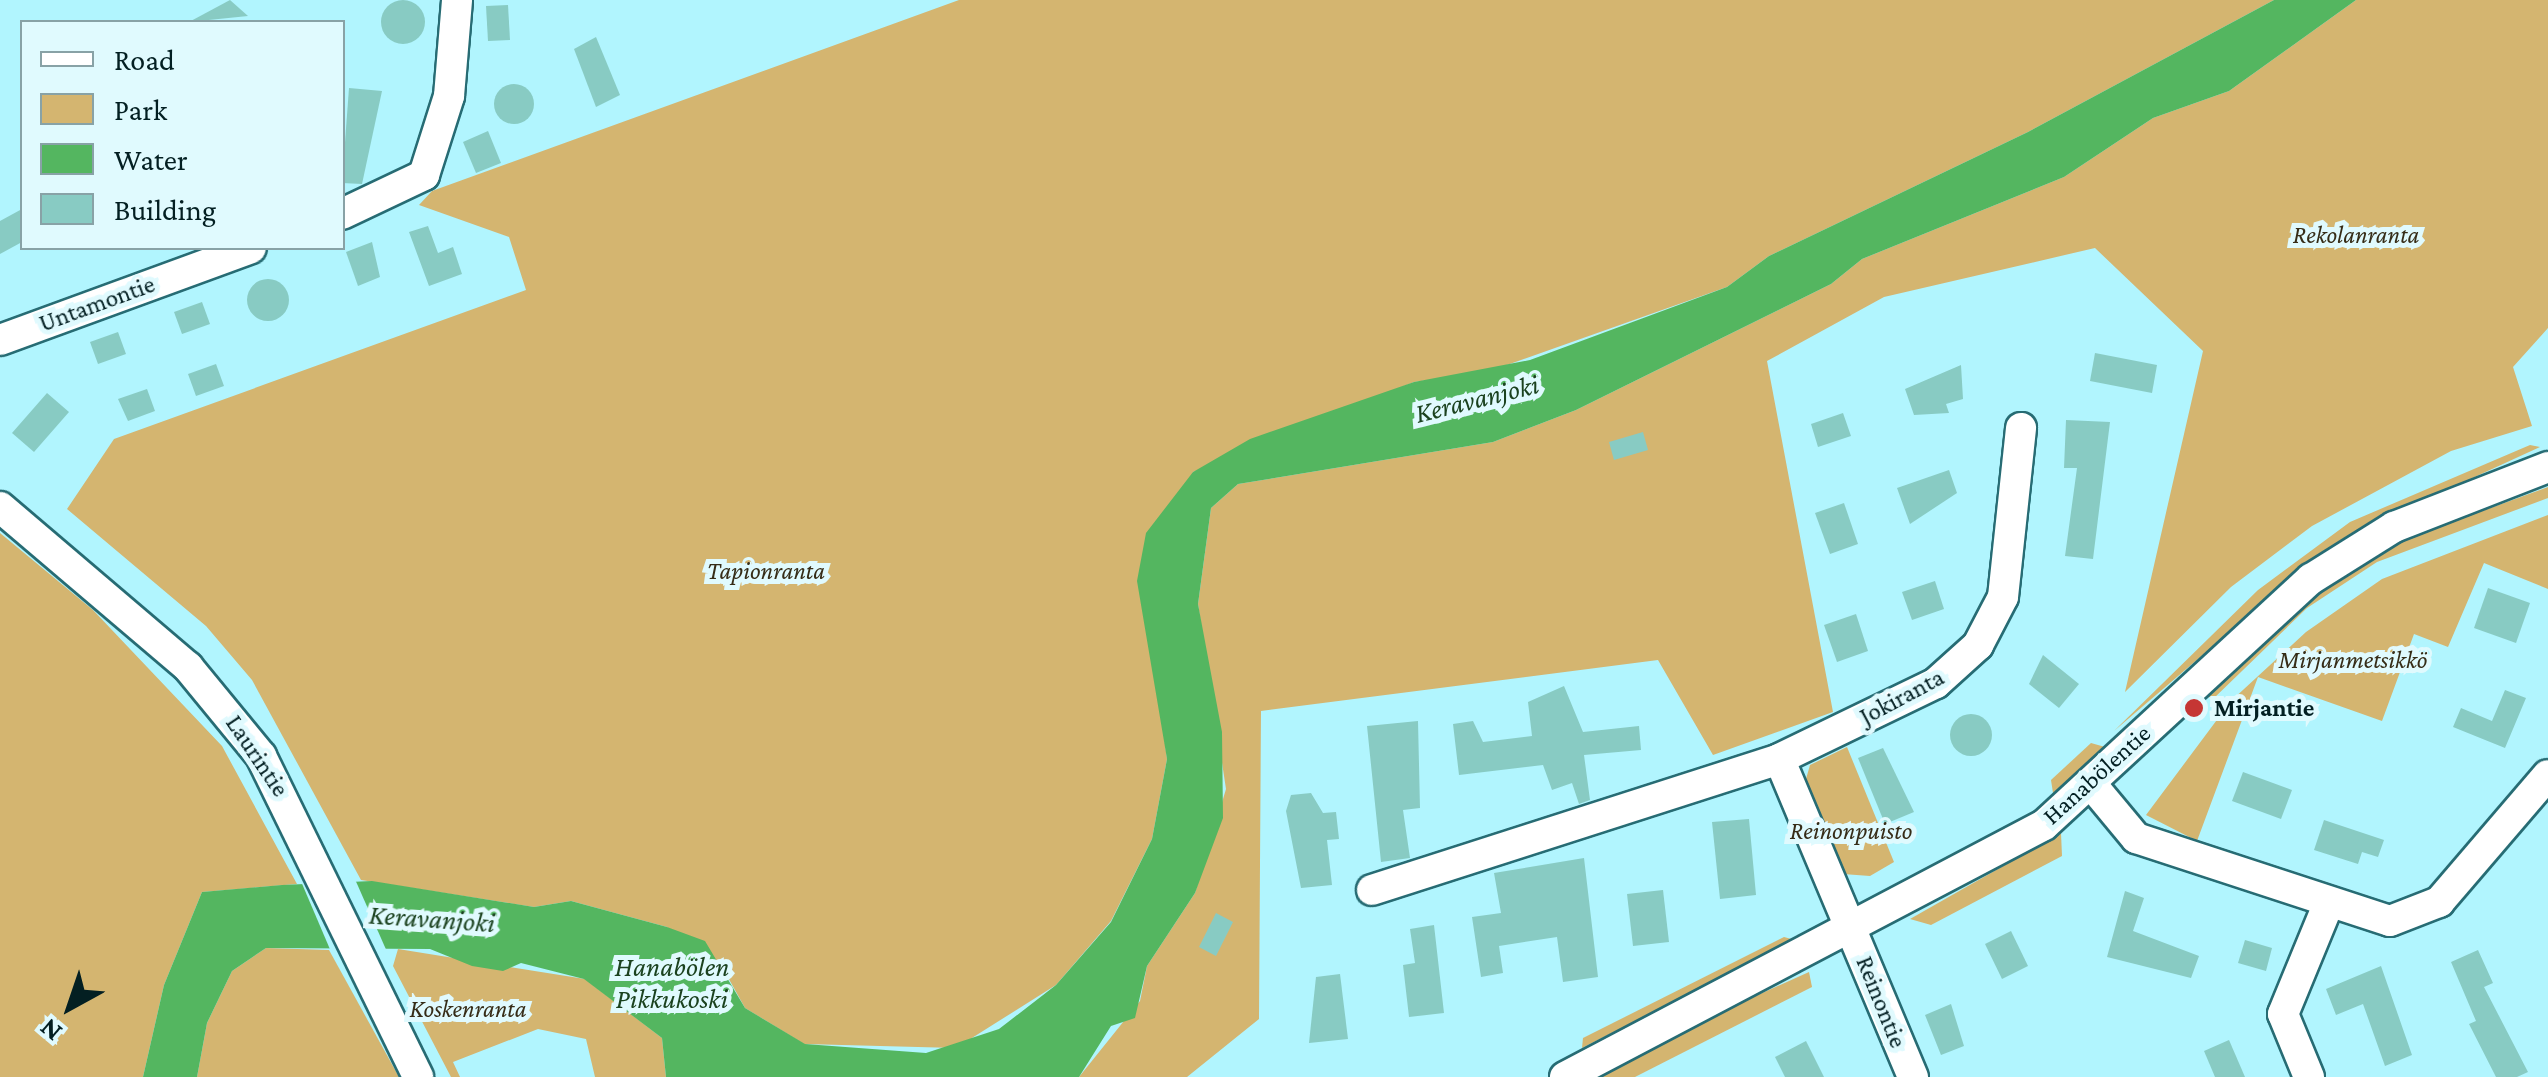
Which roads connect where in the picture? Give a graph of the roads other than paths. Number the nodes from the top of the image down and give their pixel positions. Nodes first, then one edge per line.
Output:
1 (457, 0) edge
2 (345, 213) edge
3 (246, 250) edge
4 (0, 340) edge
5 (2021, 428) dead end
6 (2548, 467) edge
7 (0, 506) edge
8 (1778, 759) junction
9 (2548, 776) edge
10 (2092, 785) junction
11 (1372, 890) dead end
12 (2327, 907) junction
13 (1852, 925) junction
14 (418, 1077) edge
15 (1565, 1077) edge
16 (1913, 1077) edge
17 (2310, 1077) edge

1 - 2 street
3 - 4 street, Untamontie
5 - 8 street, Jokiranta
6 - 10 street, Hanabölentie
7 - 14 street, Laurintie
8 - 11 street, Jokiranta
8 - 13 street
9 - 12 street
10 - 12 street
10 - 13 street, Hanabölentie
12 - 17 street
13 - 15 street, Hanabölentie
13 - 16 street, Reinontie

